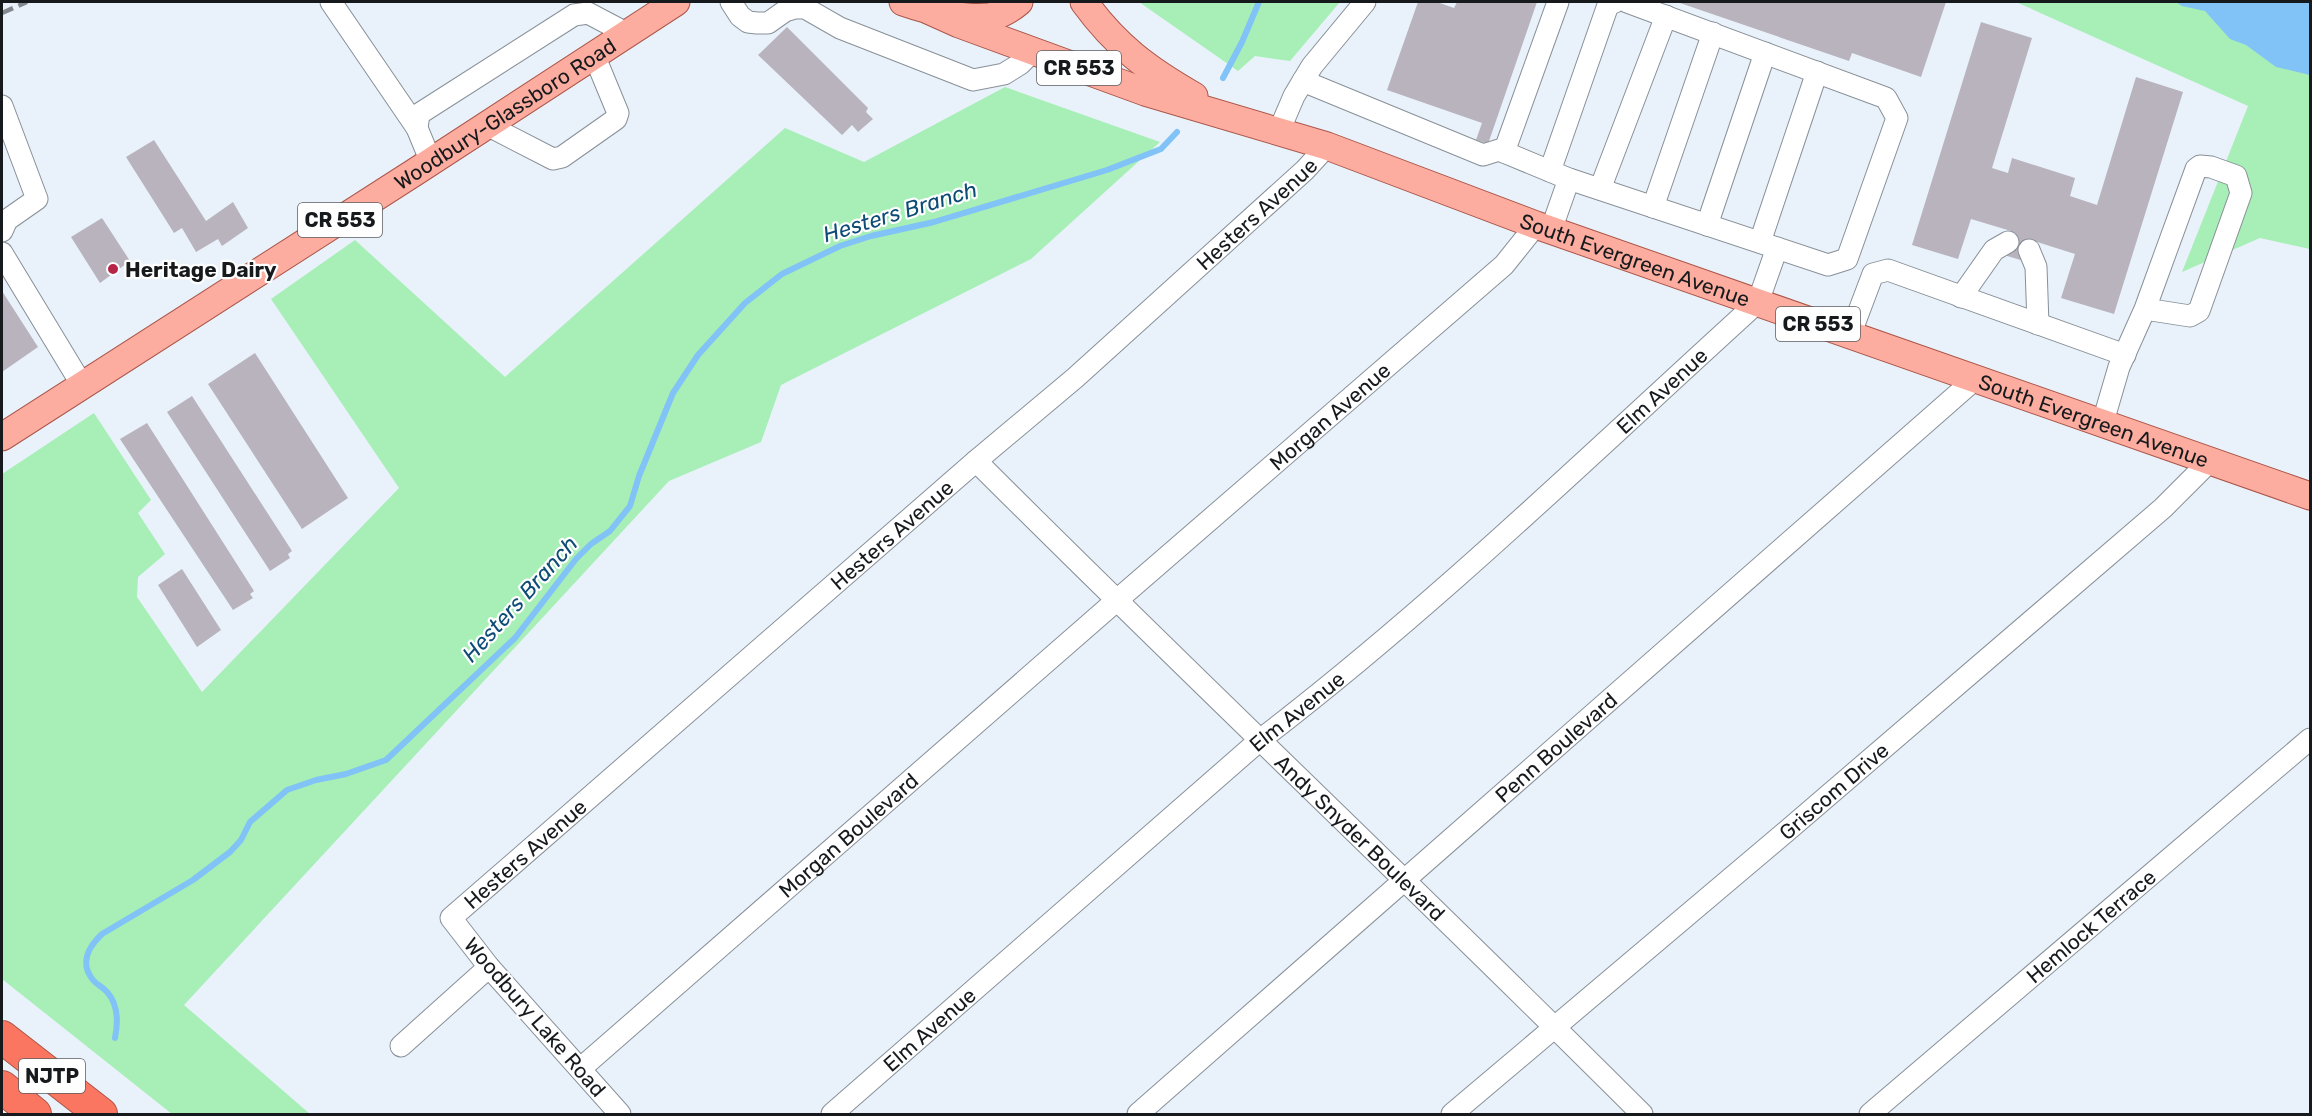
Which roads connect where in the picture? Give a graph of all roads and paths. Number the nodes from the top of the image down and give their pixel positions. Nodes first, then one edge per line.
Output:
1 (331, 2) edge
2 (731, 2) edge
3 (903, 2) edge
4 (1019, 2) edge
5 (1084, 2) edge
6 (1365, 2) edge
7 (1558, 2) edge
8 (1615, 2) edge
9 (1627, 2) edge
10 (659, 6) edge
11 (930, 11) junction
12 (1666, 16) junction
13 (626, 33) junction
14 (1713, 33) junction
15 (1034, 51) junction
16 (1766, 53) junction
17 (594, 55) junction
18 (1817, 72) junction
19 (1303, 81) junction
20 (2, 106) edge
21 (1232, 117) junction
22 (487, 125) junction
23 (417, 128) junction
24 (1279, 131) junction
25 (1327, 146) junction
26 (1504, 153) junction
27 (431, 162) junction
28 (1559, 175) junction
29 (1600, 189) junction
30 (1653, 207) junction
31 (1707, 225) junction
32 (1543, 227) junction
33 (2, 231) edge
34 (2008, 242) dead end
35 (1768, 245) junction
36 (2029, 250) dead end
37 (2, 253) edge
38 (1961, 297) junction
39 (1758, 302) junction
40 (2145, 309) junction
41 (2038, 324) junction
42 (1850, 335) junction
43 (2125, 354) junction
44 (1974, 380) junction
45 (82, 385) junction
46 (2102, 425) junction
47 (2, 437) edge
48 (976, 461) junction
49 (2209, 462) junction
50 (2310, 496) edge
51 (1116, 601) junction
52 (2310, 739) edge
53 (1260, 740) junction
54 (1404, 879) junction
55 (451, 918) joint
56 (489, 967) junction
57 (1554, 1027) junction
58 (2, 1037) edge
59 (401, 1046) dead end
60 (580, 1069) junction
61 (2, 1087) edge
62 (35, 1114) edge
63 (101, 1114) edge
64 (620, 1114) edge
65 (832, 1114) edge
66 (1138, 1114) edge
67 (1452, 1114) edge
68 (1642, 1114) edge
69 (1870, 1114) edge

1 - 23 street
2 - 15 street
3 - 11 main road
4 - 11 main road
5 - 21 main road, South Evergreen Avenue / CR 553
6 - 19 street
7 - 26 street
8 - 28 street, Morgan Avenue
9 - 12 street
10 - 13 main road, Woodbury-Glassboro Road / CR 553
11 - 15 main road, South Evergreen Avenue / CR 553
12 - 14 street
12 - 29 street
13 - 17 main road, Woodbury-Glassboro Road / CR 553
13 - 23 street
14 - 16 street
14 - 30 street
15 - 21 main road, South Evergreen Avenue / CR 553
16 - 18 street
16 - 31 street
17 - 22 main road, Woodbury-Glassboro Road / CR 553
17 - 22 street
18 - 35 street
18 - 35 street
19 - 24 street
19 - 26 street
20 - 33 street
21 - 24 main road, South Evergreen Avenue / CR 553
22 - 27 main road, Woodbury-Glassboro Road / CR 553
23 - 27 street
24 - 25 main road, South Evergreen Avenue / CR 553
25 - 32 main road, South Evergreen Avenue / CR 553
25 - 48 street, Hesters Avenue
26 - 28 street
27 - 45 main road, Woodbury-Glassboro Road / CR 553
28 - 29 street
28 - 32 street, Morgan Avenue
29 - 30 street
30 - 31 street
31 - 35 street
32 - 39 main road, South Evergreen Avenue / CR 553
32 - 51 street, Morgan Avenue
34 - 38 street
35 - 39 street
36 - 41 street
37 - 45 street
38 - 41 street
38 - 42 street
39 - 42 main road, South Evergreen Avenue / CR 553
39 - 53 street, Elm Avenue
40 - 40 street
40 - 43 street
41 - 43 street
42 - 44 main road, South Evergreen Avenue / CR 553
43 - 46 street
44 - 46 main road, South Evergreen Avenue / CR 553
44 - 54 street, Penn Boulevard
45 - 47 main road, Woodbury-Glassboro Road / CR 553
46 - 49 main road, South Evergreen Avenue / CR 553
48 - 51 street, Andy Snyder Boulevard
48 - 55 street, Hesters Avenue
49 - 50 main road, South Evergreen Avenue / CR 553
49 - 57 street, Griscom Drive
51 - 53 street, Andy Snyder Boulevard
51 - 60 street, Morgan Boulevard
52 - 69 street, Hemlock Terrace
53 - 54 street, Andy Snyder Boulevard
53 - 65 street, Elm Avenue
54 - 57 street, Andy Snyder Boulevard
54 - 66 street, Penn Boulevard
55 - 56 street, Woodbury Lake Road
56 - 59 street
56 - 60 street, Woodbury Lake Road
57 - 67 street, Griscom Drive
57 - 68 street, Andy Snyder Boulevard
58 - 63 highway, NJTP
60 - 64 street, Woodbury Lake Road
61 - 62 highway, NJTP

